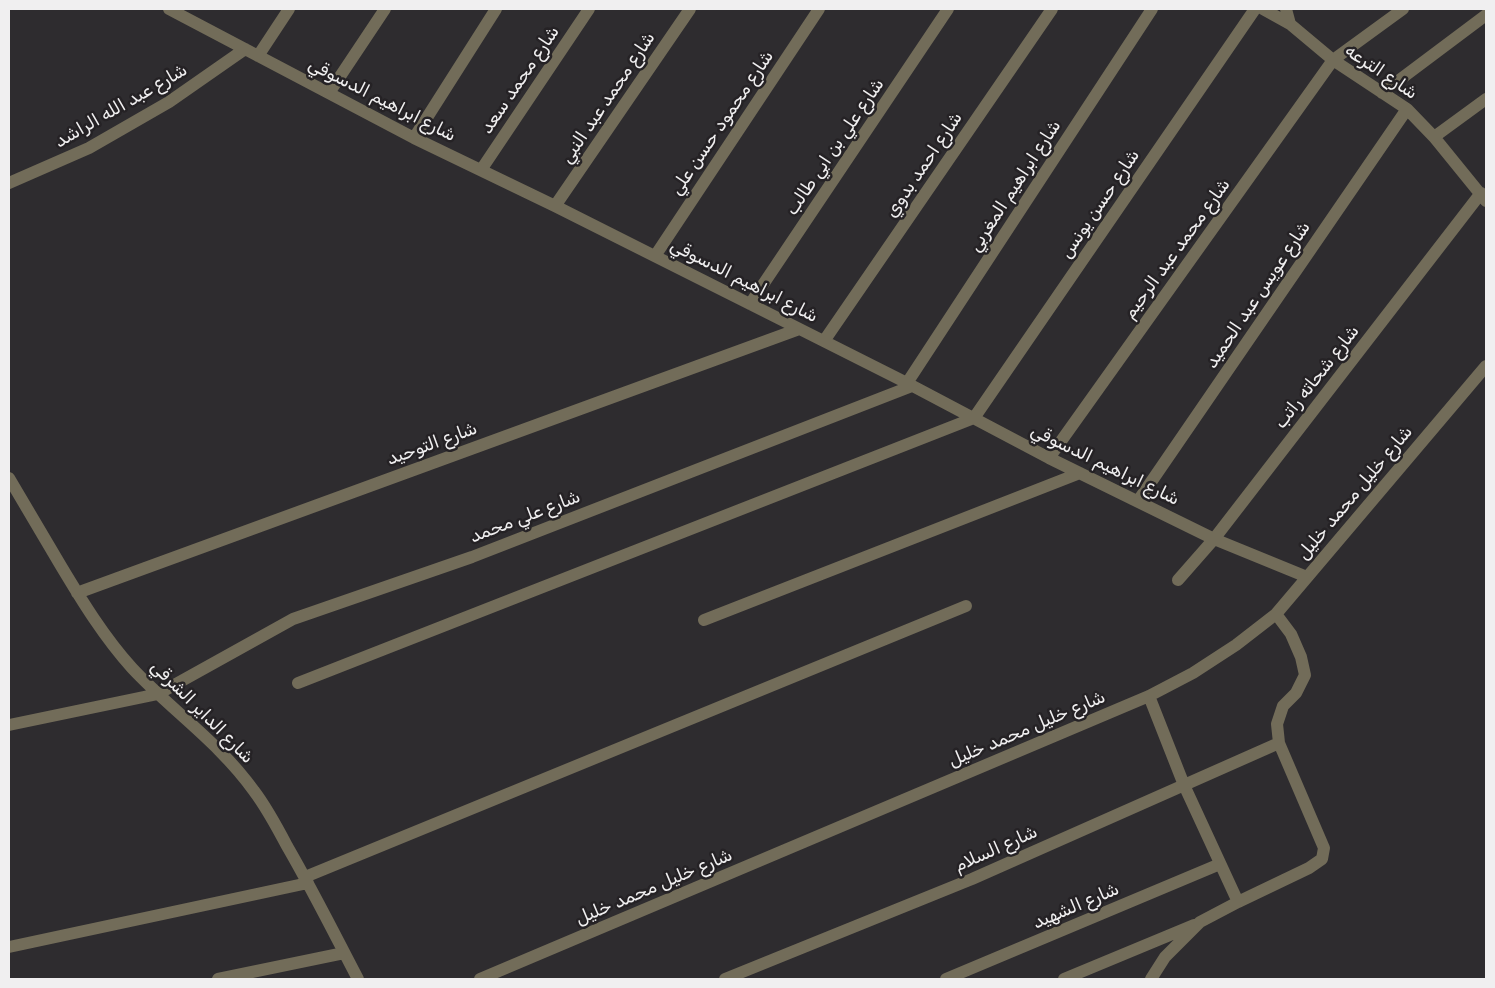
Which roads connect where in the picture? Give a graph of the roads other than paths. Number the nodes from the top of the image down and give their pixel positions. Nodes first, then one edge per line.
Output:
1 (169, 9) edge
2 (288, 9) edge
3 (385, 9) edge
4 (496, 9) edge
5 (589, 9) edge
6 (690, 9) edge
7 (819, 9) edge
8 (948, 9) edge
9 (1052, 9) edge
10 (1152, 9) edge
11 (1255, 9) edge
12 (1286, 9) edge
13 (1403, 9) edge
14 (1268, 10) edge
15 (1486, 15) edge
16 (1290, 24) junction
17 (245, 49) junction
18 (258, 56) junction
19 (1333, 60) junction
20 (329, 93) junction
21 (1382, 93) junction
22 (1486, 99) edge
23 (1407, 109) junction
24 (1434, 137) junction
25 (414, 138) junction
26 (481, 170) junction
27 (9, 184) edge
28 (1483, 197) edge
29 (555, 206) junction
30 (655, 256) junction
31 (750, 304) junction
32 (799, 329) junction
33 (824, 342) junction
34 (1486, 366) edge
35 (909, 385) junction
36 (974, 418) junction
37 (1049, 458) junction
38 (1080, 473) junction
39 (9, 478) edge
40 (1138, 501) junction
41 (1214, 539) junction
42 (1306, 577) junction
43 (1178, 580) dead end
44 (77, 593) junction
45 (966, 606) dead end
46 (1276, 614) junction
47 (704, 620) dead end
48 (298, 683) dead end
49 (158, 694) junction
50 (1149, 696) junction
51 (9, 725) edge
52 (1279, 743) junction
53 (1184, 785) junction
54 (1220, 864) junction
55 (307, 880) junction
56 (1238, 902) junction
57 (1200, 922) junction
58 (9, 947) edge
59 (344, 953) junction
60 (218, 979) edge
61 (358, 979) edge
62 (480, 979) edge
63 (725, 979) edge
64 (946, 979) edge
65 (1064, 979) edge
66 (1151, 979) edge

1 - 17 street, شارع ابراهيم الدسوقي
2 - 18 street
3 - 20 street
4 - 25 street
5 - 26 street, شارع محمد سعد
6 - 29 street, شارع محمد عبد النبي
7 - 30 street, شارع محمود حسن علي
8 - 31 street, شارع علي بن ابي طالب
9 - 33 street, شارع احمد بدوي
10 - 35 street, شارع ابراهيم المغربي
11 - 36 street, شارع حسن يونس
12 - 16 street
13 - 19 street, شارع محمد عبد الرحيم
14 - 16 street, شارع الترعه
15 - 21 street
16 - 19 street, شارع الترعه
17 - 18 street, شارع ابراهيم الدسوقي
17 - 27 street, شارع عبد الله الراشد
18 - 20 street, شارع ابراهيم الدسوقي
19 - 21 street, شارع الترعه
19 - 37 street, شارع محمد عبد الرحيم
20 - 25 street, شارع ابراهيم الدسوقي
21 - 23 street, شارع الترعه
22 - 24 street
23 - 24 street, شارع الترعه
23 - 40 street, شارع عويس عبد الحميد
24 - 28 street, شارع الترعه
25 - 26 street, شارع ابراهيم الدسوقي
26 - 29 street, شارع ابراهيم الدسوقي
28 - 41 street, شارع شحاته راتب
29 - 30 street, شارع ابراهيم الدسوقي
30 - 31 street, شارع ابراهيم الدسوقي
31 - 32 street, شارع ابراهيم الدسوقي
32 - 33 street, شارع ابراهيم الدسوقي
32 - 44 street, شارع التوحيد
33 - 35 street, شارع ابراهيم الدسوقي
34 - 42 street, شارع خليل محمد خليل
35 - 36 street, شارع ابراهيم الدسوقي
35 - 49 street, شارع علي محمد
36 - 37 street, شارع ابراهيم الدسوقي
36 - 48 street
37 - 38 street, شارع ابراهيم الدسوقي
38 - 40 street, شارع ابراهيم الدسوقي
38 - 47 street
39 - 44 street, شارع الداير الشرقي
40 - 41 street, شارع ابراهيم الدسوقي
41 - 42 street, شارع ابراهيم الدسوقي
41 - 43 street, شارع شحاته راتب
42 - 46 street, شارع خليل محمد خليل
44 - 49 street, شارع الداير الشرقي
45 - 55 street
46 - 50 street, شارع خليل محمد خليل
46 - 52 street
49 - 51 street, شارع علي محمد
49 - 55 street, شارع الداير الشرقي
50 - 53 street
50 - 62 street, شارع خليل محمد خليل
52 - 53 street, شارع السلام
52 - 56 street
53 - 54 street
53 - 63 street, شارع السلام
54 - 56 street
54 - 64 street, شارع الشهيد
55 - 58 street
55 - 59 street, شارع الداير الشرقي
56 - 57 street
57 - 65 street
57 - 66 street
59 - 60 street
59 - 61 street, شارع الداير الشرقي

